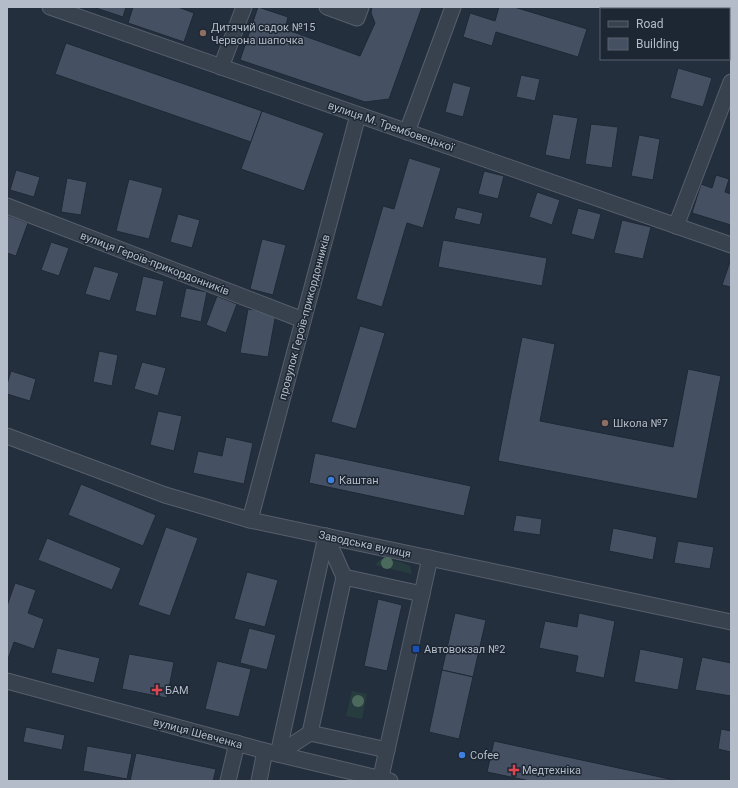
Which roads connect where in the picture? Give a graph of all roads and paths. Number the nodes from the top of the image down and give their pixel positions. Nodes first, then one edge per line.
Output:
1 (50, 7) edge
2 (244, 7) edge
3 (327, 7) edge
4 (362, 7) edge
5 (453, 7) edge
6 (221, 67) junction
7 (731, 82) edge
8 (358, 115) junction
9 (406, 132) junction
10 (7, 206) edge
11 (676, 226) junction
12 (731, 245) edge
13 (303, 320) junction
14 (7, 436) edge
15 (250, 520) junction
16 (326, 536) junction
17 (430, 558) junction
18 (344, 577) junction
19 (422, 594) junction
20 (731, 622) edge
21 (7, 682) edge
22 (310, 733) junction
23 (237, 743) junction
24 (387, 750) junction
25 (272, 752) junction
26 (384, 780) edge
27 (228, 781) edge
28 (259, 781) edge

1 - 6 street, вулиця М. Трембовецької
2 - 6 street
3 - 4 street
5 - 9 street
6 - 8 street, вулиця М. Трембовецької
7 - 11 street
8 - 9 street, вулиця М. Трембовецької
8 - 13 street, провулок Героїв-прикордонників
9 - 11 street, вулиця М. Трембовецької
10 - 13 street, вулиця Героїв-прикордонників
11 - 12 street, вулиця М. Трембовецької
13 - 15 street, провулок Героїв-прикордонників
14 - 15 street, Заводська вулиця
15 - 16 street, Заводська вулиця
16 - 17 street, Заводська вулиця
16 - 18 street
16 - 25 street
17 - 19 street
17 - 20 street, Заводська вулиця
18 - 19 street
18 - 22 street
19 - 24 street
21 - 23 street, вулиця Шевченка
22 - 24 street
22 - 25 street
23 - 25 street, вулиця Шевченка
23 - 27 street
24 - 26 street
25 - 26 street, вулиця Шевченка
25 - 28 street

